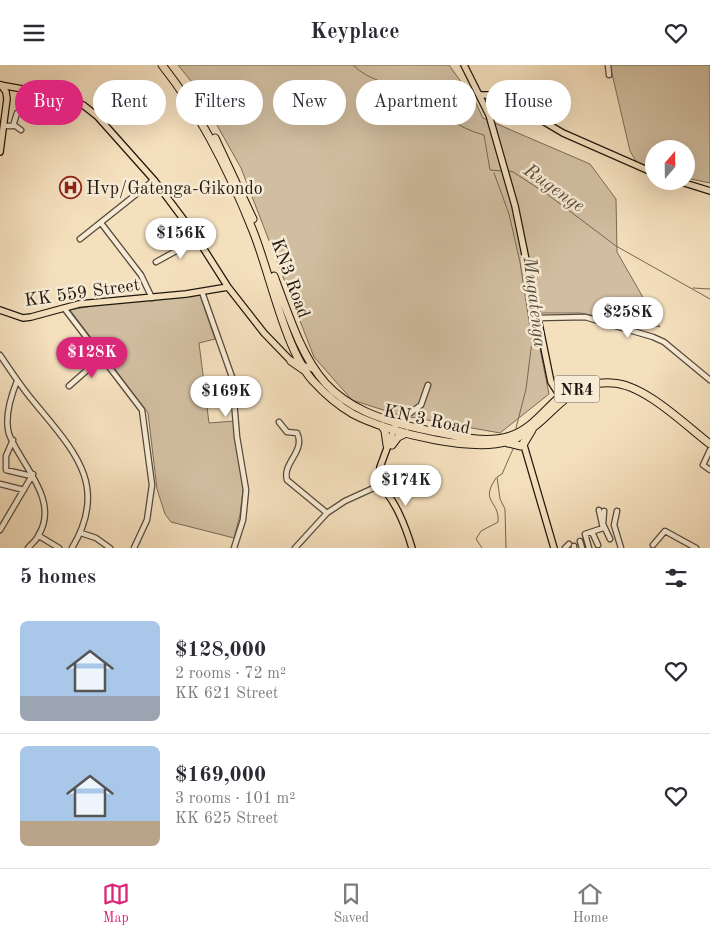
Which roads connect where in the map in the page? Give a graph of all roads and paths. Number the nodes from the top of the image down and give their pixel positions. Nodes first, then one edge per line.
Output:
1 (162, 65) edge
2 (167, 65) edge
3 (464, 65) edge
4 (608, 65) edge
5 (608, 75) dead end
6 (0, 84) edge
7 (481, 95) junction
8 (15, 121) edge
9 (14, 125) junction
10 (4, 126) junction
11 (208, 129) junction
12 (21, 130) dead end
13 (1, 138) edge
14 (0, 152) edge
15 (645, 169) edge
16 (154, 180) junction
17 (695, 186) edge
18 (710, 191) edge
19 (101, 223) junction
20 (80, 239) dead end
21 (198, 239) junction
22 (156, 262) dead end
23 (228, 287) junction
24 (202, 292) junction
25 (152, 298) junction
26 (64, 308) junction
27 (0, 310) edge
28 (538, 319) junction
29 (0, 355) edge
30 (102, 357) junction
31 (297, 363) junction
32 (313, 369) junction
33 (710, 380) edge
34 (17, 381) junction
35 (428, 385) dead end
36 (69, 386) dead end
37 (561, 398) junction
38 (279, 422) dead end
39 (382, 426) junction
40 (396, 427) junction
41 (532, 430) junction
42 (408, 433) junction
43 (446, 434) joint
44 (518, 435) junction
45 (710, 438) edge
46 (13, 440) junction
47 (502, 444) junction
48 (710, 444) edge
49 (389, 445) junction
50 (522, 447) junction
51 (710, 450) edge
52 (6, 458) junction
53 (0, 459) edge
54 (710, 470) edge
55 (33, 474) junction
56 (0, 484) edge
57 (378, 487) junction
58 (24, 490) junction
59 (617, 511) dead end
60 (327, 513) junction
61 (2, 523) edge
62 (0, 530) edge
63 (592, 532) junction
64 (81, 533) junction
65 (38, 536) junction
66 (610, 539) dead end
67 (580, 541) dead end
68 (598, 545) dead end
69 (653, 545) dead end
70 (572, 546) edge
71 (110, 547) edge
72 (553, 547) edge
73 (28, 548) edge
74 (59, 548) edge
75 (72, 548) edge
76 (134, 548) edge
77 (234, 548) edge
78 (294, 548) edge
79 (411, 548) edge
80 (564, 548) edge
81 (582, 548) edge
82 (589, 548) edge
83 (621, 548) edge
84 (696, 548) edge

1 - 11 highway, KN 3 Road / NR4
2 - 11 highway, KN3 Road / NR4
3 - 7 main road
4 - 5 street
6 - 10 main road
6 - 16 main road
7 - 15 main road
7 - 28 main road
8 - 9 street
9 - 10 street
9 - 12 street
10 - 13 main road
11 - 31 highway, KN 3 Road / NR4
11 - 32 highway, KN3 Road / NR4
13 - 14 main road
16 - 19 street
16 - 21 main road
17 - 18 main road
19 - 20 street
19 - 25 street
21 - 22 street
21 - 23 main road
23 - 24 main road, KK 559 Street
23 - 31 main road
24 - 25 main road, KK 559 Street
24 - 77 street
25 - 26 main road, KK 559 Street
26 - 27 main road, KK 559 Street
26 - 30 street
28 - 33 street
28 - 37 main road
29 - 34 street
30 - 36 street
30 - 76 street
31 - 32 main road
31 - 39 highway, KN 3 Road / NR4
32 - 40 highway, KN3 Road / NR4
34 - 46 street
34 - 64 street
35 - 40 street
37 - 41 highway, KN 3 Road / NR4
37 - 44 highway, KN 3 Road / NR4
37 - 45 highway, KN 3 Road / NR4
37 - 48 highway, KN 3 Road / NR4
38 - 60 street
39 - 40 highway, KN 3 Road / NR4
39 - 49 highway
40 - 42 highway, KN 3 Road / NR4
40 - 43 highway, KN3 Road
40 - 49 main road
41 - 44 highway, KN 3 Road / NR4
41 - 50 highway
42 - 47 highway, KN 3 Road / NR4
42 - 49 highway
43 - 44 highway, KN 3 Road / NR4
44 - 47 highway, KN 3 Road / NR4
44 - 50 main road
46 - 52 street
46 - 55 street
47 - 50 highway
49 - 57 main road
50 - 72 main road
51 - 54 street
52 - 53 street
52 - 55 street
55 - 58 street
55 - 65 street
56 - 58 street
57 - 60 street
57 - 79 main road
58 - 61 street
59 - 83 street
60 - 78 street
61 - 62 street
63 - 66 street
63 - 68 street
63 - 82 street
64 - 71 street
64 - 75 street
65 - 73 street
65 - 74 street
67 - 81 street
69 - 84 street
70 - 80 street

